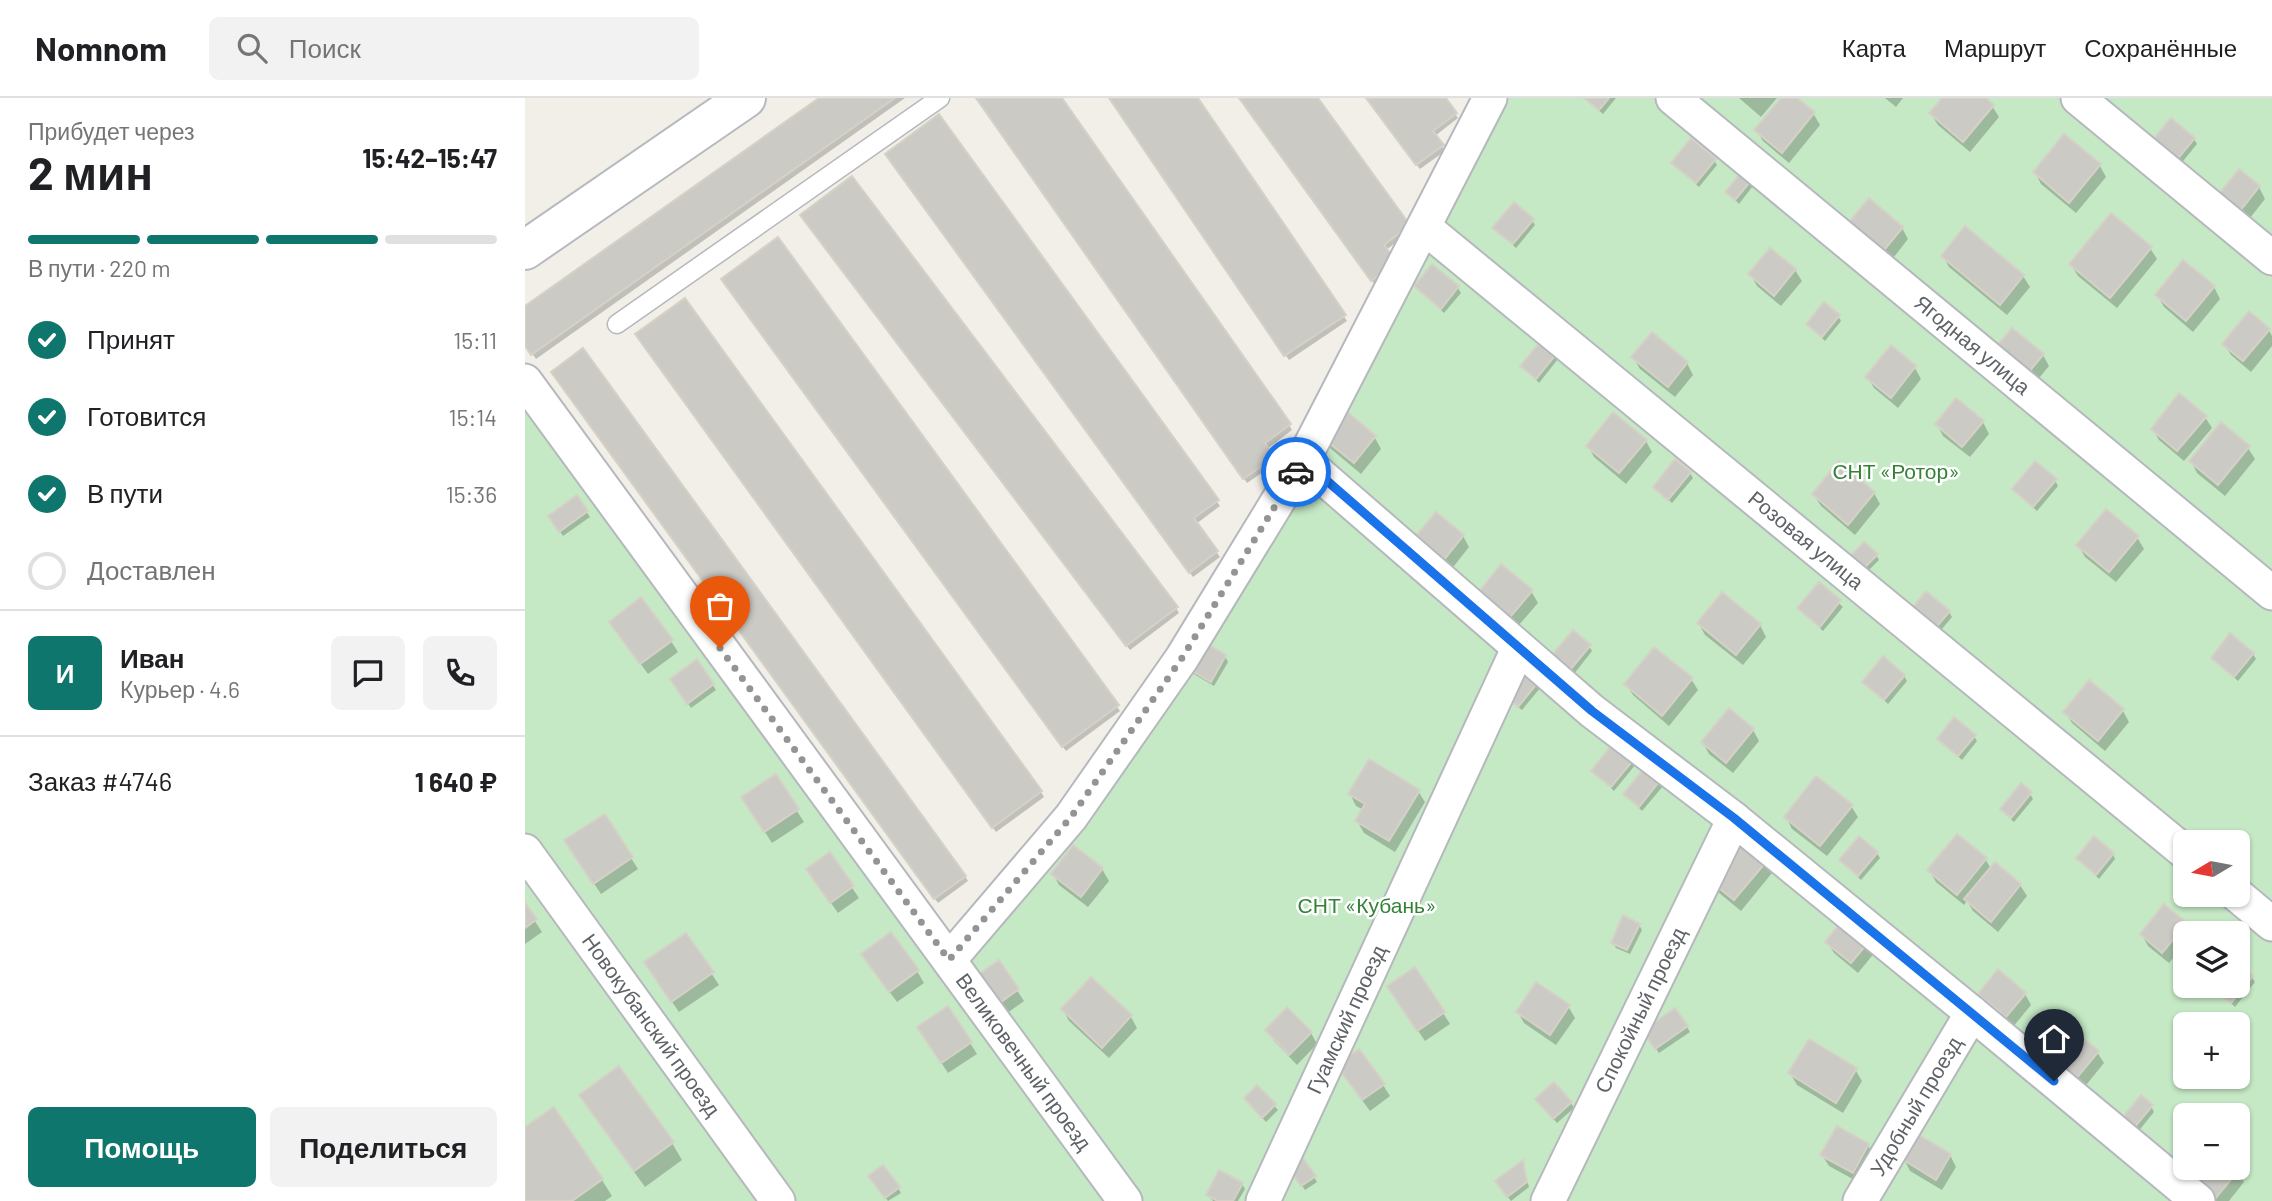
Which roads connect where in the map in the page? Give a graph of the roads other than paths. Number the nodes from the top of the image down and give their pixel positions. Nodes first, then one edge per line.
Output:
1 (746, 98) edge
2 (940, 98) edge
3 (1490, 98) edge
4 (1673, 98) edge
5 (2078, 98) edge
6 (1424, 227) junction
7 (525, 250) edge
8 (2272, 258) edge
9 (617, 324) dead end
10 (525, 382) edge
11 (1303, 460) junction
12 (2272, 593) edge
13 (1518, 649) junction
14 (1734, 818) junction
15 (2173, 842) edge
16 (525, 851) edge
17 (2250, 906) edge
18 (2272, 924) edge
19 (949, 960) junction
20 (1972, 1013) junction
21 (1120, 1199) edge
22 (778, 1201) edge
23 (1263, 1201) edge
24 (1548, 1201) edge
25 (1860, 1201) edge
26 (2197, 1201) edge

1 - 7 main road
2 - 9 lane
3 - 6 street
4 - 12 street, Ягодная улица
5 - 8 street
6 - 11 street
6 - 15 street, Розовая улица
10 - 19 street, Великовечный проезд
11 - 13 street
11 - 19 street
13 - 14 street
13 - 23 street, Гуамский проезд
14 - 20 street
14 - 24 street, Спокойный проезд
16 - 22 street, Новокубанский проезд
17 - 18 street
19 - 21 street, Великовечный проезд
20 - 25 street, Удобный проезд
20 - 26 street

